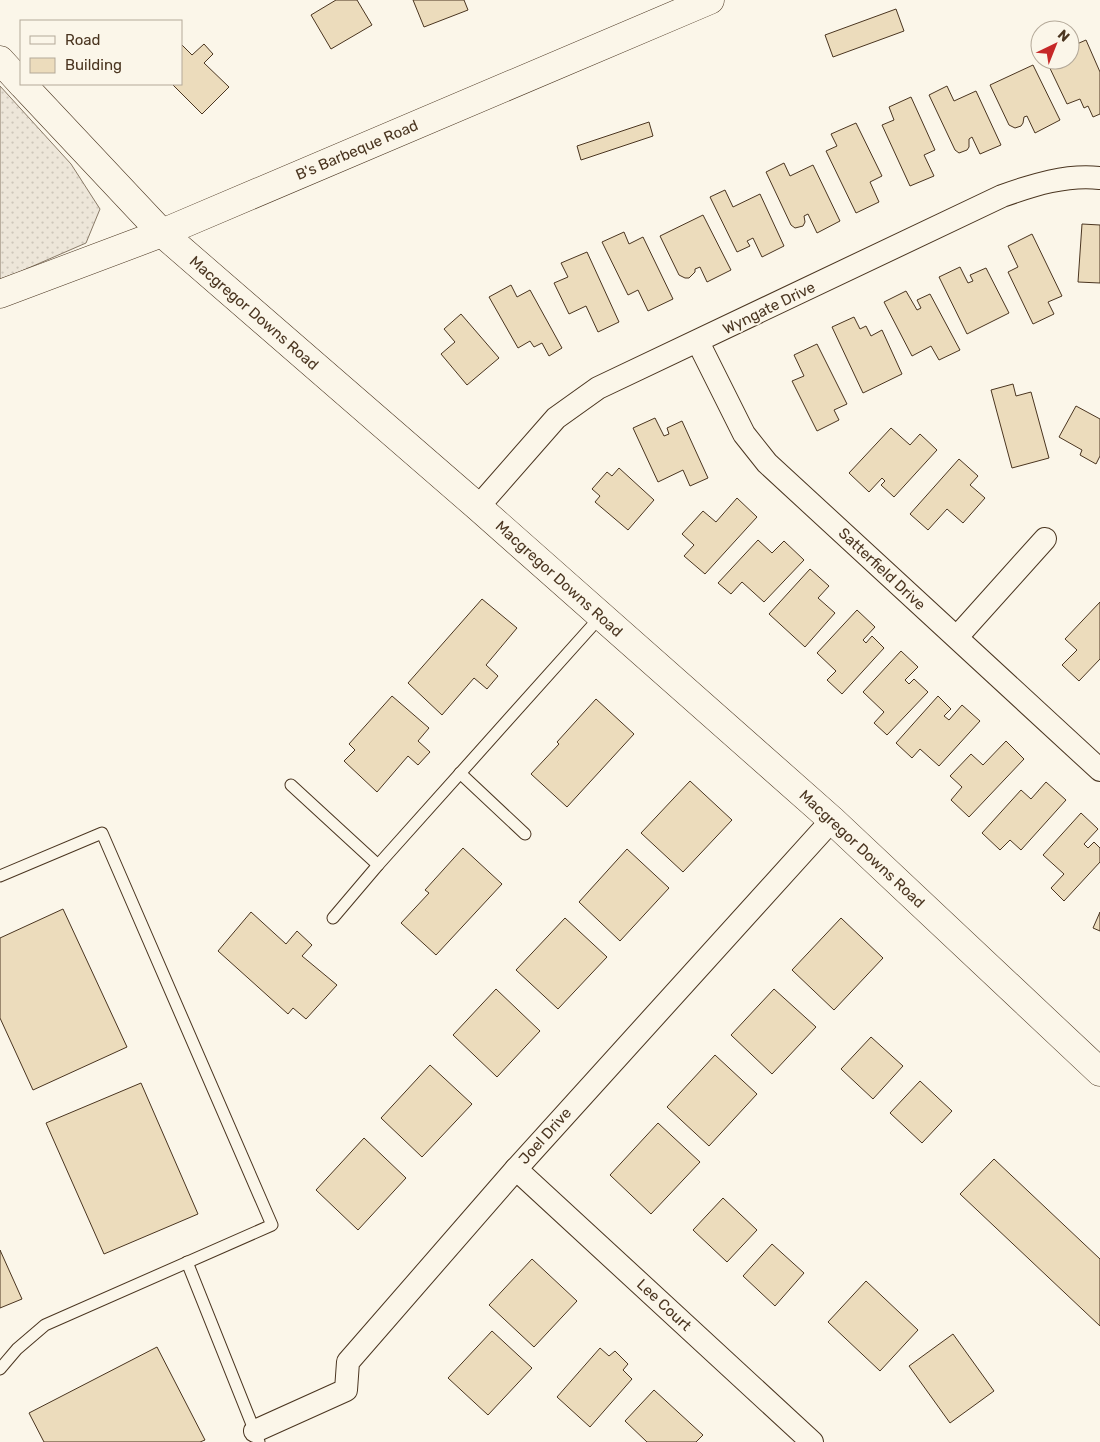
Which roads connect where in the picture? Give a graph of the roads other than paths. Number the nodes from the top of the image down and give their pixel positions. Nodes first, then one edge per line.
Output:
1 (710, 0) edge
2 (0, 60) edge
3 (20, 81) edge
4 (24, 85) edge
5 (1100, 178) edge
6 (162, 233) junction
7 (0, 294) edge
8 (698, 342) junction
9 (478, 507) junction
10 (1045, 539) dead end
11 (601, 616) junction
12 (957, 637) junction
13 (1100, 770) edge
14 (460, 773) junction
15 (291, 785) dead end
16 (832, 820) junction
17 (525, 834) dead end
18 (378, 865) junction
19 (0, 876) edge
20 (333, 918) dead end
21 (1100, 1072) edge
22 (516, 1169) junction
23 (188, 1262) junction
24 (0, 1369) edge
25 (257, 1436) edge
26 (812, 1442) edge

1 - 6 street, B's Barbeque Road
2 - 3 street, Macgregor Downs Road
4 - 6 street, Macgregor Downs Road
5 - 8 street, Wyngate Drive
6 - 7 street, B's Barbeque Road
6 - 9 street, Macgregor Downs Road
8 - 9 street, Wyngate Drive
8 - 12 street, Satterfield Drive
9 - 11 street, Macgregor Downs Road
10 - 12 street
11 - 14 lane
11 - 16 street, Macgregor Downs Road
12 - 13 street, Satterfield Drive
14 - 17 lane
14 - 18 lane
15 - 18 lane
16 - 21 street, Macgregor Downs Road
16 - 22 street, Joel Drive
18 - 20 lane
19 - 23 lane
22 - 25 street, Joel Drive
22 - 26 street, Lee Court
23 - 24 lane
23 - 25 lane

